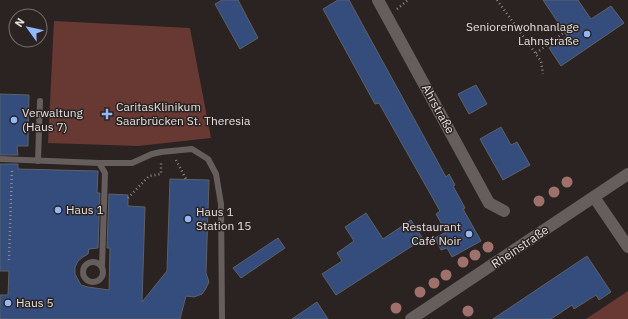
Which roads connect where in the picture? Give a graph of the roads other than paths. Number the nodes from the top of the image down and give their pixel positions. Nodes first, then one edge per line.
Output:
1 (378, 0) edge
2 (40, 100) dead end
3 (0, 159) edge
4 (38, 161) junction
5 (99, 164) junction
6 (628, 174) edge
7 (594, 198) junction
8 (504, 211) dead end
9 (628, 247) edge
10 (103, 252) junction
11 (94, 261) junction
12 (102, 267) junction
13 (222, 319) edge
14 (411, 319) edge

1 - 8 street, Ahrstraße
2 - 4 lane
3 - 4 lane
4 - 5 lane
5 - 10 lane
5 - 13 lane
6 - 7 street, Rheinstraße
7 - 9 street
7 - 14 street, Rheinstraße
10 - 11 lane
10 - 12 lane
11 - 12 lane
11 - 12 lane

